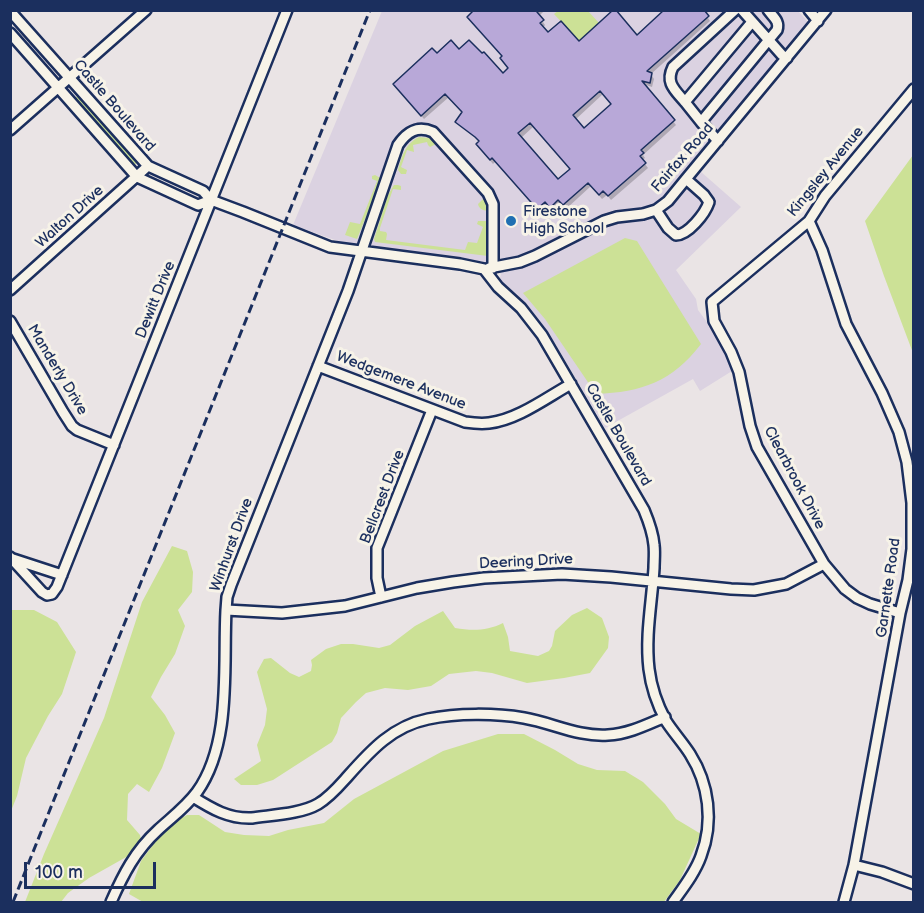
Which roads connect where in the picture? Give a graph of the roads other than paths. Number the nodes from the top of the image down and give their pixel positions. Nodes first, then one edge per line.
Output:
1 (146, 10) edge
2 (287, 10) edge
3 (735, 10) edge
4 (742, 10) edge
5 (768, 10) edge
6 (809, 10) edge
7 (826, 10) edge
8 (10, 11) edge
9 (818, 21) junction
10 (752, 22) junction
11 (10, 33) edge
12 (769, 41) junction
13 (787, 58) junction
14 (69, 77) junction
15 (59, 86) junction
16 (914, 89) edge
17 (685, 102) junction
18 (701, 122) junction
19 (10, 130) edge
20 (718, 141) junction
21 (148, 166) junction
22 (137, 177) junction
23 (687, 180) junction
24 (211, 200) junction
25 (656, 210) junction
26 (809, 221) junction
27 (362, 252) junction
28 (489, 268) junction
29 (728, 289) joint
30 (10, 290) edge
31 (10, 321) edge
32 (318, 366) junction
33 (571, 384) junction
34 (432, 410) junction
35 (114, 445) junction
36 (11, 558) edge
37 (824, 564) junction
38 (62, 575) junction
39 (653, 580) junction
40 (381, 597) junction
41 (226, 610) junction
42 (900, 613) junction
43 (664, 717) junction
44 (193, 797) junction
45 (854, 866) junction
46 (914, 884) edge
47 (111, 903) edge
48 (673, 903) edge
49 (844, 903) edge

1 - 14 street
2 - 24 street, Dewitt Drive
3 - 17 street
4 - 10 street
5 - 12 street
6 - 9 street
7 - 9 street, Fairfax Road
8 - 14 street, Castle Boulevard
9 - 13 street, Fairfax Road
10 - 12 street
10 - 17 street
11 - 15 street, Castle Boulevard
12 - 13 street
12 - 18 street
13 - 20 street, Fairfax Road
14 - 15 street
14 - 21 street, Castle Boulevard
15 - 19 street
15 - 22 street, Castle Boulevard
16 - 26 street, Kingsley Avenue
17 - 18 street
18 - 20 street
20 - 23 street, Fairfax Road
21 - 22 street, Walton Drive
21 - 24 street, Castle Boulevard
22 - 24 street, Castle Boulevard
22 - 30 street, Walton Drive
23 - 25 street, Fairfax Road
23 - 25 street
24 - 27 street, Castle Boulevard
24 - 35 street, Dewitt Drive
25 - 28 street, Fairfax Road
26 - 29 street, Kingsley Avenue
26 - 42 street, Garnette Road
27 - 28 street, Castle Boulevard
27 - 28 street, Winhurst Drive
27 - 32 street, Winhurst Drive
28 - 33 street, Castle Boulevard
29 - 37 street, Clearbrook Drive
31 - 35 street, Manderly Drive
32 - 34 street, Wedgemere Avenue
32 - 41 street, Winhurst Drive
33 - 34 street, Wedgemere Avenue
33 - 39 street, Castle Boulevard
34 - 40 street, Bellcrest Drive
35 - 38 street, Dewitt Drive
36 - 38 street
36 - 38 street, Dewitt Drive
37 - 39 street, Deering Drive
37 - 42 street, Clearbrook Drive
39 - 40 street, Deering Drive
39 - 43 street, Castle Boulevard
40 - 41 street, Deering Drive
41 - 44 street, Winhurst Drive
42 - 45 street, Garnette Road
43 - 44 street
43 - 48 street, Castle Boulevard
44 - 47 street, Winhurst Drive
45 - 46 street
45 - 49 street, Garnette Road

